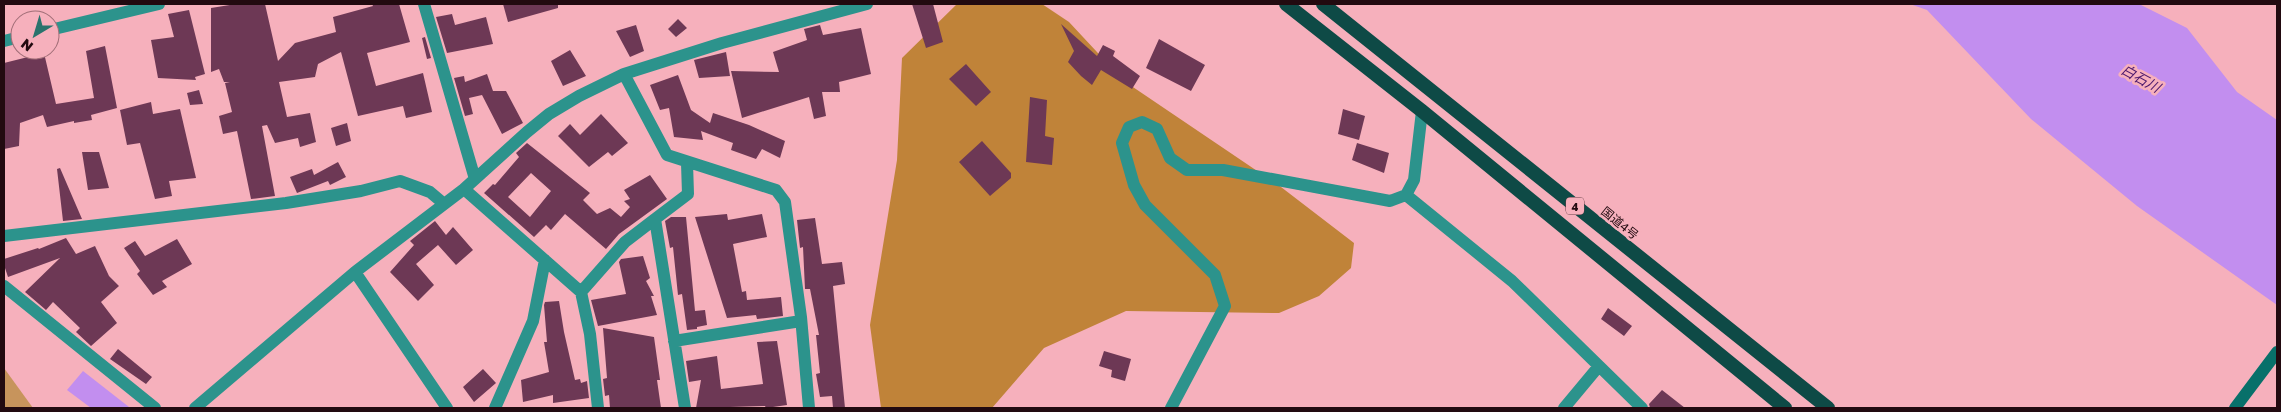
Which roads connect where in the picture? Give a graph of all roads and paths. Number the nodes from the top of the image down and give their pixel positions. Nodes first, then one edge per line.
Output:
1 (159, 4) edge
2 (424, 4) edge
3 (867, 4) edge
4 (1286, 4) edge
5 (1323, 4) edge
6 (60, 28) edge
7 (624, 74) junction
8 (1422, 111) junction
9 (687, 163) junction
10 (475, 179) junction
11 (464, 189) junction
12 (1406, 195) junction
13 (443, 204) junction
14 (655, 219) junction
15 (4, 236) edge
16 (545, 260) junction
17 (355, 272) junction
18 (4, 286) edge
19 (581, 292) junction
20 (801, 321) junction
21 (674, 341) junction
22 (2277, 352) edge
23 (1599, 366) junction
24 (155, 408) edge
25 (195, 408) edge
26 (447, 408) edge
27 (495, 408) edge
28 (598, 408) edge
29 (685, 408) edge
30 (809, 408) edge
31 (1171, 408) edge
32 (1564, 408) edge
33 (1642, 408) edge
34 (1785, 408) edge
35 (1828, 408) edge
36 (2235, 408) edge

1 - 6 street
2 - 10 street
3 - 7 street
4 - 8 highway, 4
5 - 35 highway, 国道4号 / 4
7 - 9 street
7 - 10 street
8 - 12 street
8 - 34 highway, 4
9 - 14 street
9 - 20 street
10 - 11 street
11 - 13 street
11 - 16 street
12 - 23 street
12 - 31 street
13 - 15 street
13 - 17 street
14 - 19 street
14 - 21 street
16 - 19 street
16 - 27 street
17 - 25 street
17 - 26 street
18 - 24 street
19 - 28 street
20 - 21 street
20 - 30 street
21 - 29 street
22 - 36 main road
23 - 32 street
23 - 33 street

